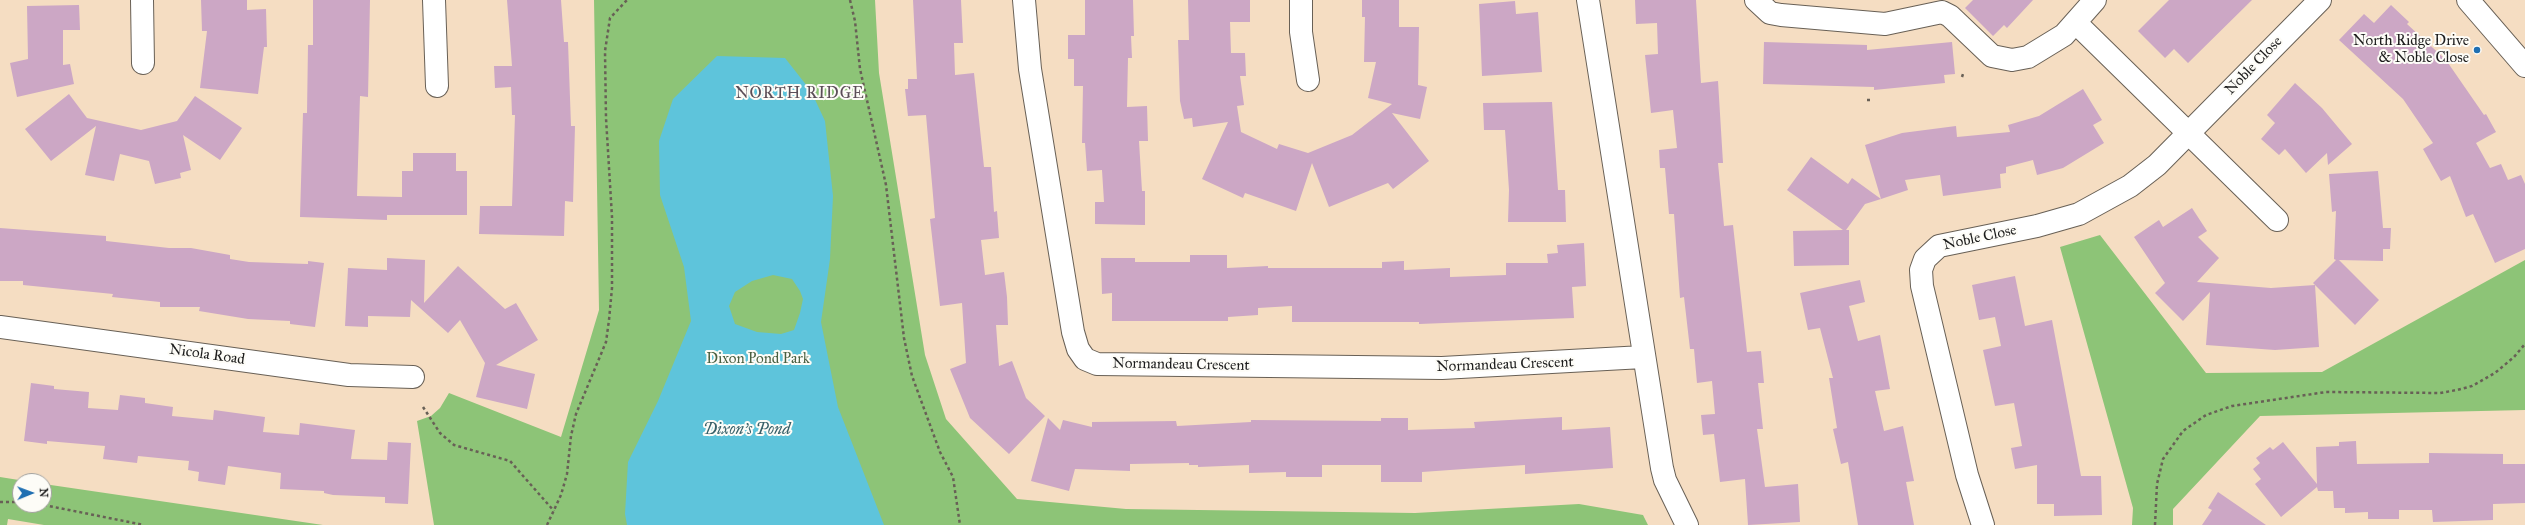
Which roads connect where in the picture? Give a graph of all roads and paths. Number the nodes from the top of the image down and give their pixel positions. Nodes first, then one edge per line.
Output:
1 (142, 0) edge
2 (434, 0) edge
3 (627, 0) edge
4 (850, 0) edge
5 (1024, 0) edge
6 (1301, 0) edge
7 (1588, 0) edge
8 (1756, 0) edge
9 (2095, 0) edge
10 (2320, 0) edge
11 (2468, 0) edge
12 (1942, 6) edge
13 (2076, 23) junction
14 (143, 63) dead end
15 (2525, 66) edge
16 (1308, 80) dead end
17 (437, 86) dead end
18 (2189, 133) junction
19 (2277, 220) dead end
20 (0, 327) edge
21 (2525, 344) edge
22 (1643, 357) junction
23 (414, 377) dead end
24 (422, 407) dead end
25 (0, 502) edge
26 (12, 502) edge
27 (52, 507) edge
28 (554, 511) junction
29 (144, 525) edge
30 (547, 525) edge
31 (960, 525) edge
32 (1687, 525) edge
33 (1983, 525) edge
34 (2155, 525) edge

1 - 14 street
2 - 17 street
3 - 28 path
4 - 31 path
5 - 22 street, Normandeau Crescent
6 - 16 street
7 - 22 street
8 - 12 street
9 - 13 street
10 - 18 street, Noble Close
11 - 15 street
12 - 13 street
13 - 18 street
18 - 19 street
18 - 33 street, Noble Close
20 - 23 street, Nicola Road
21 - 34 path
22 - 32 street
24 - 28 path
25 - 26 path
27 - 29 path
28 - 30 path

